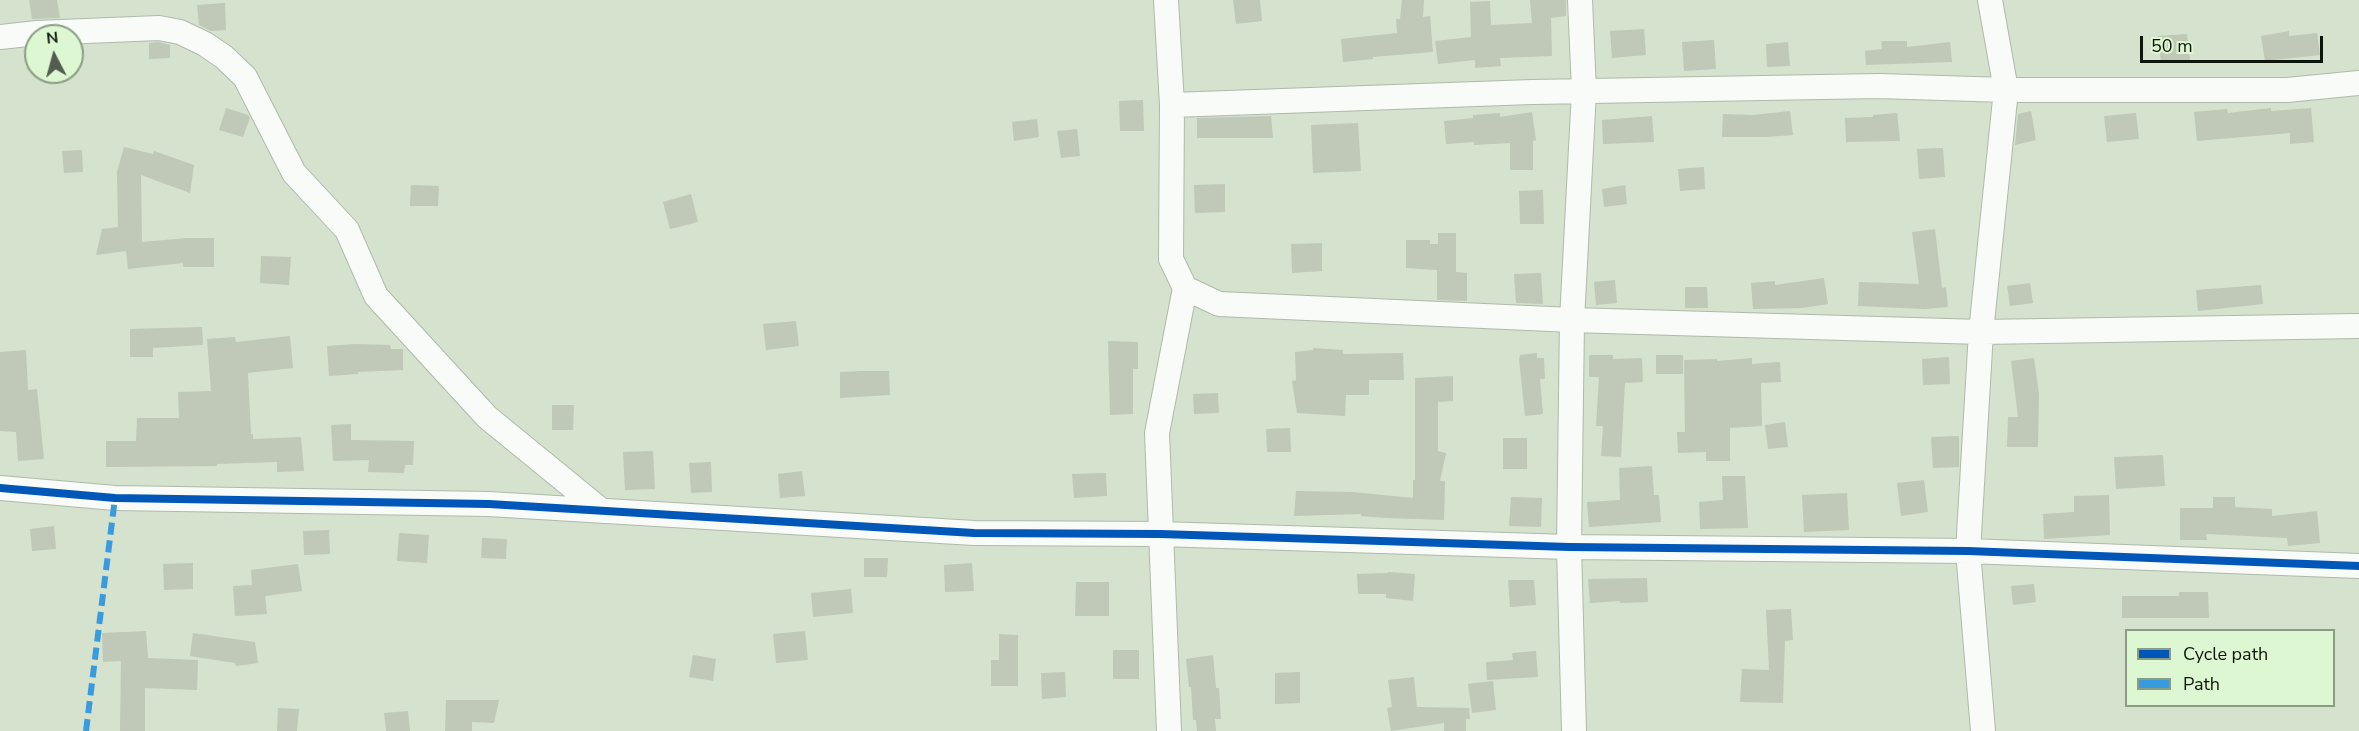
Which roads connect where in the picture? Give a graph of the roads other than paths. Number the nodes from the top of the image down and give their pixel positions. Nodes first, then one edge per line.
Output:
1 (1166, 0) edge
2 (1580, 0) edge
3 (1990, 0) edge
4 (0, 37) edge
5 (2359, 83) edge
6 (2006, 90) junction
7 (1584, 91) junction
8 (1172, 105) junction
9 (1185, 288) junction
10 (1572, 320) junction
11 (2359, 326) edge
12 (1981, 332) junction
13 (0, 488) edge
14 (602, 510) junction
15 (1160, 534) junction
16 (1569, 547) junction
17 (1968, 551) junction
18 (2359, 566) edge
19 (1169, 731) edge
20 (1574, 731) edge
21 (1983, 731) edge

1 - 8 street
2 - 7 street
3 - 6 street
4 - 14 street
5 - 6 street
6 - 7 street
6 - 12 street
7 - 8 street
7 - 10 street
8 - 9 street
9 - 10 street
9 - 15 street
10 - 12 street
10 - 16 street
11 - 12 street
12 - 17 street
13 - 14 street
14 - 15 street
15 - 16 street
15 - 19 street
16 - 17 street
16 - 20 street
17 - 18 street
17 - 21 street

